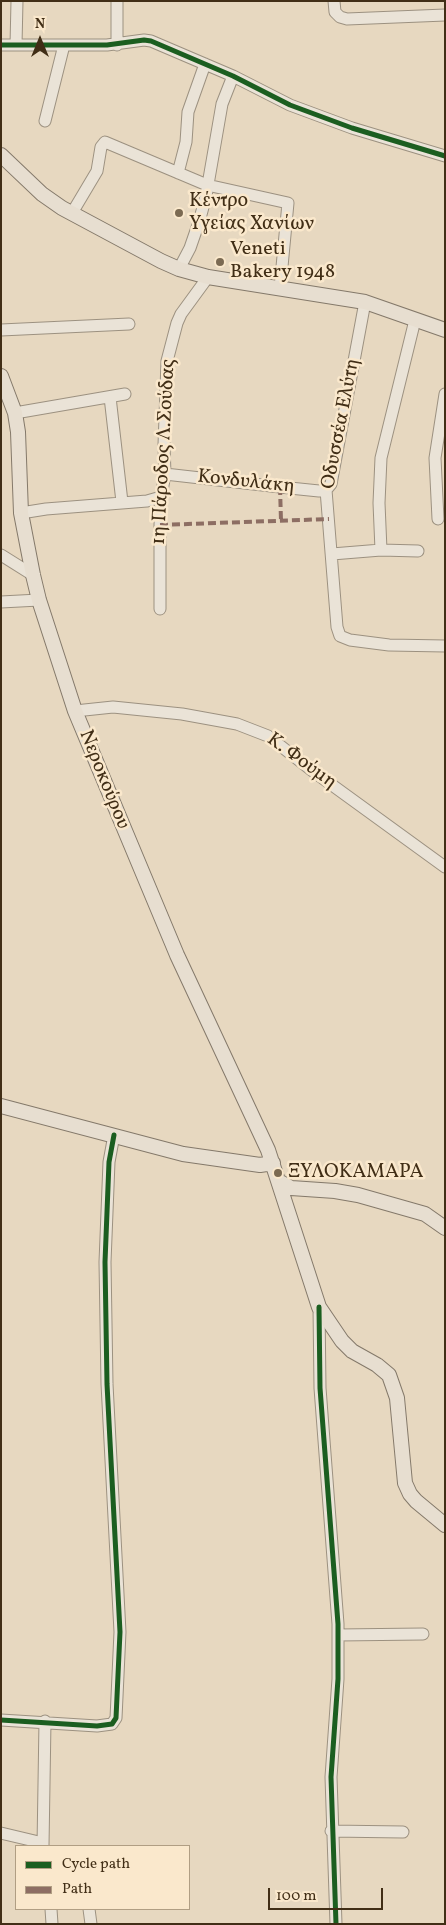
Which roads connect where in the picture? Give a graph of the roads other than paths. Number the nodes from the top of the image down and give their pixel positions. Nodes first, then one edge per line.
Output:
1 (17, 1) edge
2 (117, 1) edge
3 (334, 1) edge
4 (445, 15) edge
5 (1, 45) edge
6 (16, 45) junction
7 (64, 45) junction
8 (117, 45) junction
9 (205, 64) junction
10 (233, 76) junction
11 (45, 121) dead end
12 (1, 155) edge
13 (445, 156) edge
14 (178, 173) junction
15 (207, 185) junction
16 (72, 213) junction
17 (179, 269) junction
18 (208, 277) junction
19 (280, 288) junction
20 (365, 302) junction
21 (416, 320) junction
22 (129, 324) dead end
23 (1, 330) edge
24 (445, 330) edge
25 (1, 376) edge
26 (125, 394) dead end
27 (445, 394) edge
28 (110, 397) junction
29 (15, 413) junction
30 (165, 474) junction
31 (326, 490) junction
32 (161, 497) junction
33 (122, 502) junction
34 (21, 513) junction
35 (438, 519) dead end
36 (381, 550) junction
37 (418, 551) dead end
38 (332, 554) junction
39 (1, 555) edge
40 (33, 575) junction
41 (39, 600) junction
42 (1, 602) edge
43 (160, 609) dead end
44 (445, 646) edge
45 (75, 711) junction
46 (445, 867) edge
47 (1, 1106) edge
48 (114, 1135) junction
49 (273, 1164) junction
50 (280, 1182) junction
51 (445, 1228) edge
52 (319, 1307) junction
53 (445, 1525) edge
54 (422, 1634) dead end
55 (338, 1635) junction
56 (1, 1720) edge
57 (45, 1722) junction
58 (331, 1831) junction
59 (404, 1832) dead end
60 (1, 1833) edge
61 (43, 1845) edge
62 (51, 1910) edge
63 (89, 1910) edge
64 (52, 1924) edge
65 (91, 1924) edge
66 (336, 1924) edge

1 - 6 street
2 - 8 street
3 - 4 street
5 - 6 street
6 - 7 street
7 - 8 street
7 - 11 street
8 - 9 street
9 - 10 street
9 - 14 street
10 - 13 street
10 - 15 street
12 - 16 main road
14 - 15 street
14 - 16 street
15 - 17 street
15 - 19 street
16 - 17 main road
17 - 18 main road
18 - 19 main road
18 - 30 street, 1η Πάροδος Λ.Σούδας
19 - 20 main road
20 - 21 main road
20 - 31 street, Οδυσσέα Ελύτη
21 - 24 main road
21 - 36 street
22 - 23 street
25 - 29 main road, Νεροκούρου
26 - 28 street
27 - 35 street
28 - 29 street
28 - 33 street
29 - 34 main road, Νεροκούρου
30 - 31 street, Κονδυλάκη
30 - 32 street, 1η Πάροδος Λ.Σούδας
31 - 38 street, Οδυσσέα Ελύτη
32 - 33 street
32 - 43 street, 1η Πάροδος Λ.Σούδας
33 - 34 street
34 - 40 main road, Νεροκούρου
36 - 37 street
36 - 38 street
38 - 44 street, Οδυσσέα Ελύτη
39 - 40 street
40 - 41 main road, Νεροκούρου
41 - 42 street
41 - 45 main road, Νεροκούρου
45 - 46 street, Κ. Φούμη
45 - 49 main road, Νεροκούρου
47 - 48 main road
48 - 49 main road
48 - 57 street
49 - 50 main road, Νεροκούρου
50 - 51 main road
50 - 52 main road, Νεροκούρου
52 - 53 main road, Νεροκούρου
52 - 55 street
54 - 55 street
55 - 58 street
56 - 57 street
57 - 61 street
58 - 59 street
58 - 66 street
60 - 61 street
62 - 64 street
63 - 65 street

